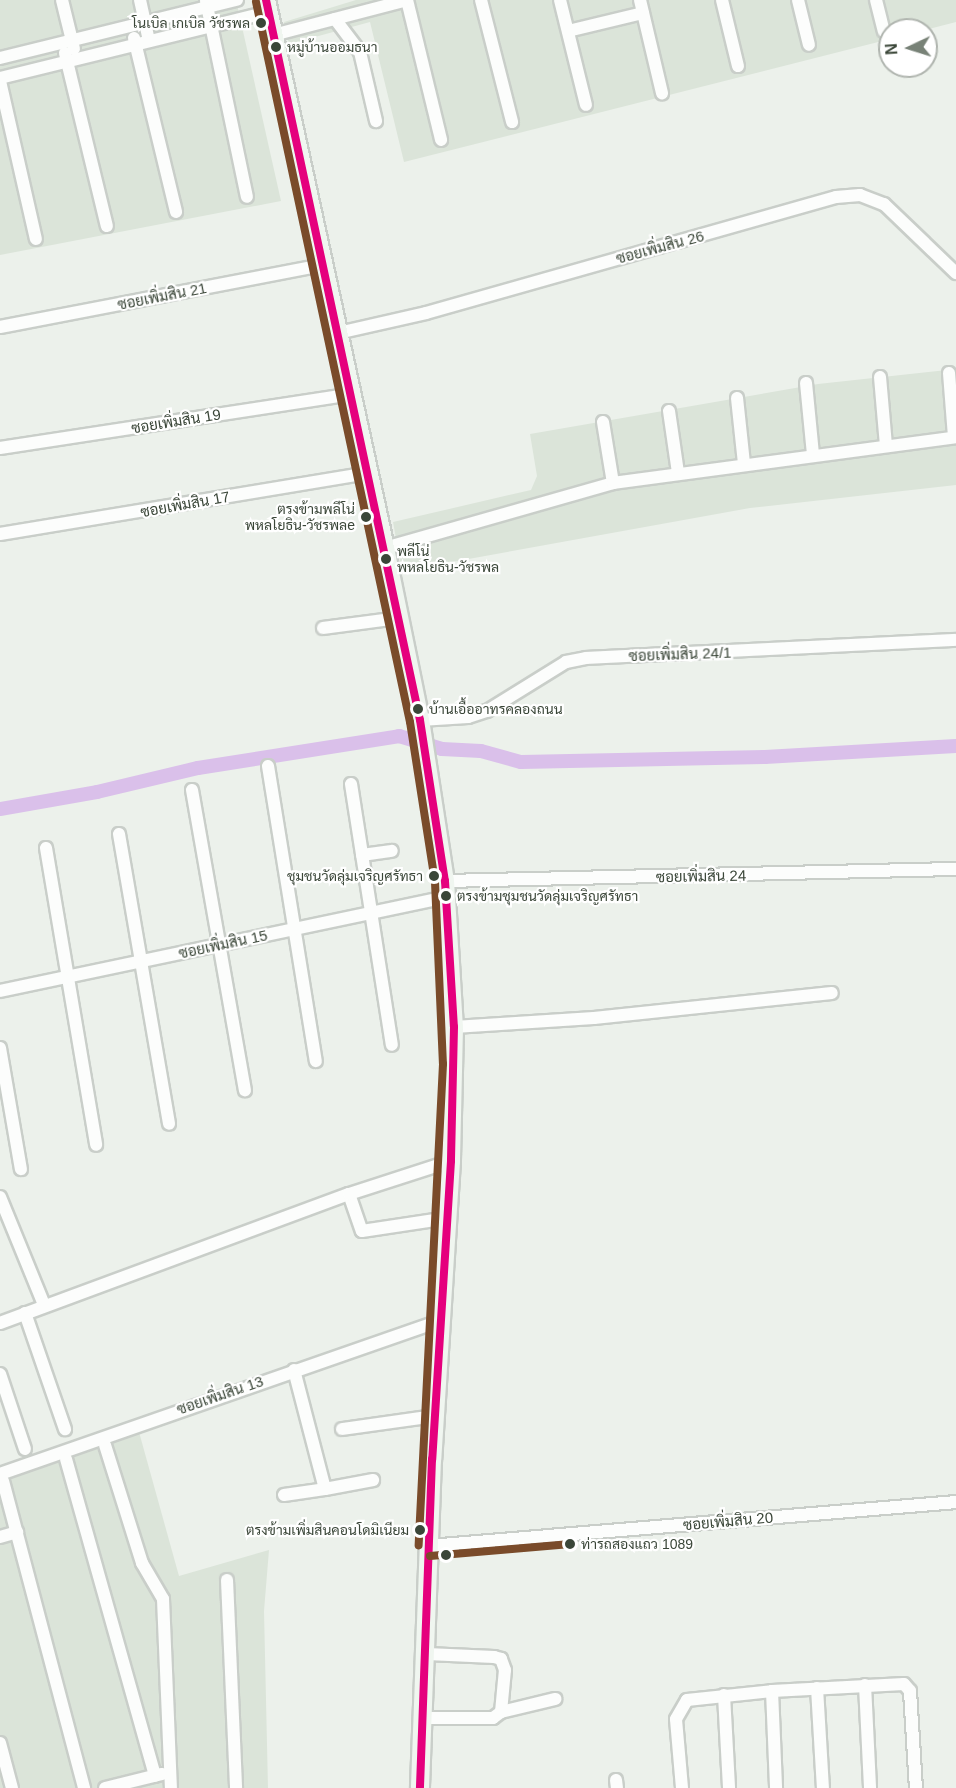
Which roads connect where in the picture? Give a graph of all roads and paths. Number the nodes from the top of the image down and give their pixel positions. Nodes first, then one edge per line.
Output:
1 (62, 0) edge
2 (140, 0) edge
3 (237, 0) edge
4 (407, 0) edge
5 (481, 0) edge
6 (560, 0) edge
7 (640, 0) edge
8 (722, 0) edge
9 (798, 0) edge
10 (876, 0) edge
11 (206, 4) edge
12 (267, 6) edge
13 (362, 6) edge
14 (643, 13) junction
15 (881, 18) edge
16 (335, 19) junction
17 (145, 24) junction
18 (132, 27) junction
19 (211, 27) junction
20 (568, 31) junction
21 (273, 35) junction
22 (149, 41) junction
23 (67, 43) junction
24 (136, 45) junction
25 (808, 45) dead end
26 (0, 58) edge
27 (72, 60) junction
28 (738, 66) dead end
29 (0, 79) edge
30 (662, 93) dead end
31 (586, 105) dead end
32 (376, 121) dead end
33 (512, 122) dead end
34 (441, 140) dead end
35 (247, 197) dead end
36 (176, 212) dead end
37 (108, 226) dead end
38 (36, 239) dead end
39 (323, 265) junction
40 (956, 273) edge
41 (0, 327) edge
42 (338, 333) junction
43 (948, 373) dead end
44 (880, 377) dead end
45 (806, 383) dead end
46 (352, 394) junction
47 (737, 398) dead end
48 (669, 411) dead end
49 (603, 422) dead end
50 (955, 437) edge
51 (886, 445) junction
52 (0, 448) edge
53 (813, 455) junction
54 (744, 464) junction
55 (369, 473) junction
56 (678, 473) junction
57 (613, 483) junction
58 (0, 534) edge
59 (386, 548) junction
60 (399, 618) junction
61 (323, 628) dead end
62 (956, 640) edge
63 (421, 728) junction
64 (268, 766) dead end
65 (351, 784) dead end
66 (192, 790) dead end
67 (119, 834) dead end
68 (46, 848) dead end
69 (392, 851) dead end
70 (362, 855) junction
71 (956, 869) edge
72 (446, 889) junction
73 (371, 914) junction
74 (293, 929) junction
75 (219, 945) junction
76 (142, 960) junction
77 (67, 977) junction
78 (0, 991) edge
79 (832, 993) dead end
80 (454, 1028) junction
81 (392, 1045) dead end
82 (0, 1048) edge
83 (316, 1060) dead end
84 (245, 1090) dead end
85 (169, 1124) dead end
86 (96, 1145) dead end
87 (451, 1161) junction
88 (21, 1169) dead end
89 (349, 1194) junction
90 (0, 1197) edge
91 (448, 1218) junction
92 (44, 1305) junction
93 (25, 1313) junction
94 (442, 1320) junction
95 (0, 1322) edge
96 (294, 1370) junction
97 (0, 1374) edge
98 (434, 1416) junction
99 (65, 1429) dead end
100 (342, 1429) dead end
101 (105, 1445) dead end
102 (25, 1449) dead end
103 (66, 1459) dead end
104 (1, 1477) edge
105 (373, 1480) dead end
106 (325, 1489) junction
107 (284, 1496) dead end
108 (956, 1502) edge
109 (16, 1532) junction
110 (0, 1537) edge
111 (429, 1546) junction
112 (226, 1580) dead end
113 (427, 1654) junction
114 (865, 1685) junction
115 (817, 1688) junction
116 (772, 1691) junction
117 (724, 1695) junction
118 (555, 1699) dead end
119 (501, 1712) junction
120 (424, 1718) junction
121 (0, 1743) edge
122 (170, 1772) junction
123 (155, 1776) junction
124 (12, 1788) edge
125 (84, 1788) edge
126 (105, 1788) edge
127 (171, 1788) edge
128 (236, 1788) edge
129 (420, 1788) edge
130 (682, 1788) edge
131 (729, 1788) edge
132 (776, 1788) edge
133 (823, 1788) edge
134 (870, 1788) edge
135 (916, 1788) edge

1 - 23 street
2 - 17 street
3 - 11 street
4 - 13 street
4 - 34 street
5 - 33 street
6 - 20 street
7 - 14 street
8 - 28 street
9 - 25 street
10 - 15 street
11 - 17 street
11 - 19 street
12 - 19 street
12 - 21 street
13 - 16 street
14 - 20 street
14 - 30 street
16 - 21 street
16 - 32 street
17 - 18 street
17 - 22 street
18 - 23 street
18 - 24 street
19 - 22 street
19 - 35 street
20 - 31 street
21 - 39 street
22 - 24 street
23 - 26 street
23 - 27 street
24 - 27 street
24 - 36 street
27 - 29 street
27 - 37 street
29 - 38 street
39 - 41 street, ซอยเพิ่มสิน 21
39 - 42 street
40 - 42 street, ซอยเพิ่มสิน 26
42 - 46 street
43 - 50 street
44 - 51 street
45 - 53 street
46 - 52 street, ซอยเพิ่มสิน 19
46 - 55 street
47 - 54 street
48 - 56 street
49 - 57 street
50 - 51 street
51 - 53 street
53 - 54 street
54 - 56 street
55 - 58 street, ซอยเพิ่มสิน 17
55 - 59 street
56 - 57 street
57 - 59 street
59 - 60 street
60 - 61 street
60 - 63 street
62 - 63 street, ซอยเพิ่มสิน 24/1
63 - 72 street
64 - 74 street
65 - 70 street
66 - 75 street
67 - 76 street
68 - 77 street
69 - 70 street
70 - 73 street
71 - 72 street, ซอยเพิ่มสิน 24
72 - 73 street, ซอยเพิ่มสิน 15
72 - 80 street
73 - 74 street, ซอยเพิ่มสิน 15
73 - 81 street
74 - 75 street, ซอยเพิ่มสิน 15
74 - 83 street
75 - 76 street, ซอยเพิ่มสิน 15
75 - 84 street
76 - 77 street, ซอยเพิ่มสิน 15
76 - 85 street
77 - 78 street, ซอยเพิ่มสิน 15
77 - 86 street
79 - 80 street
80 - 87 street
82 - 88 street
87 - 89 street
87 - 91 street
89 - 91 street
89 - 92 street
90 - 92 street
91 - 94 street
92 - 93 street
93 - 95 street
93 - 99 street
94 - 96 street, ซอยเพิ่มสิน 13
94 - 98 street
96 - 104 street, ซอยเพิ่มสิน 13
96 - 106 street
97 - 102 street
98 - 100 street
98 - 111 street
101 - 122 street
103 - 123 street
104 - 109 street
105 - 106 street
106 - 107 street
108 - 111 street, ซอยเพิ่มสิน 20
109 - 110 street
109 - 125 street
111 - 113 street
112 - 128 street
113 - 119 street
113 - 120 street
114 - 115 street
114 - 134 street
114 - 135 street
115 - 116 street
115 - 133 street
116 - 117 street
116 - 132 street
117 - 130 street
117 - 131 street
118 - 119 street
119 - 120 street
120 - 129 street
121 - 124 street
122 - 123 street
122 - 127 street
123 - 126 street

